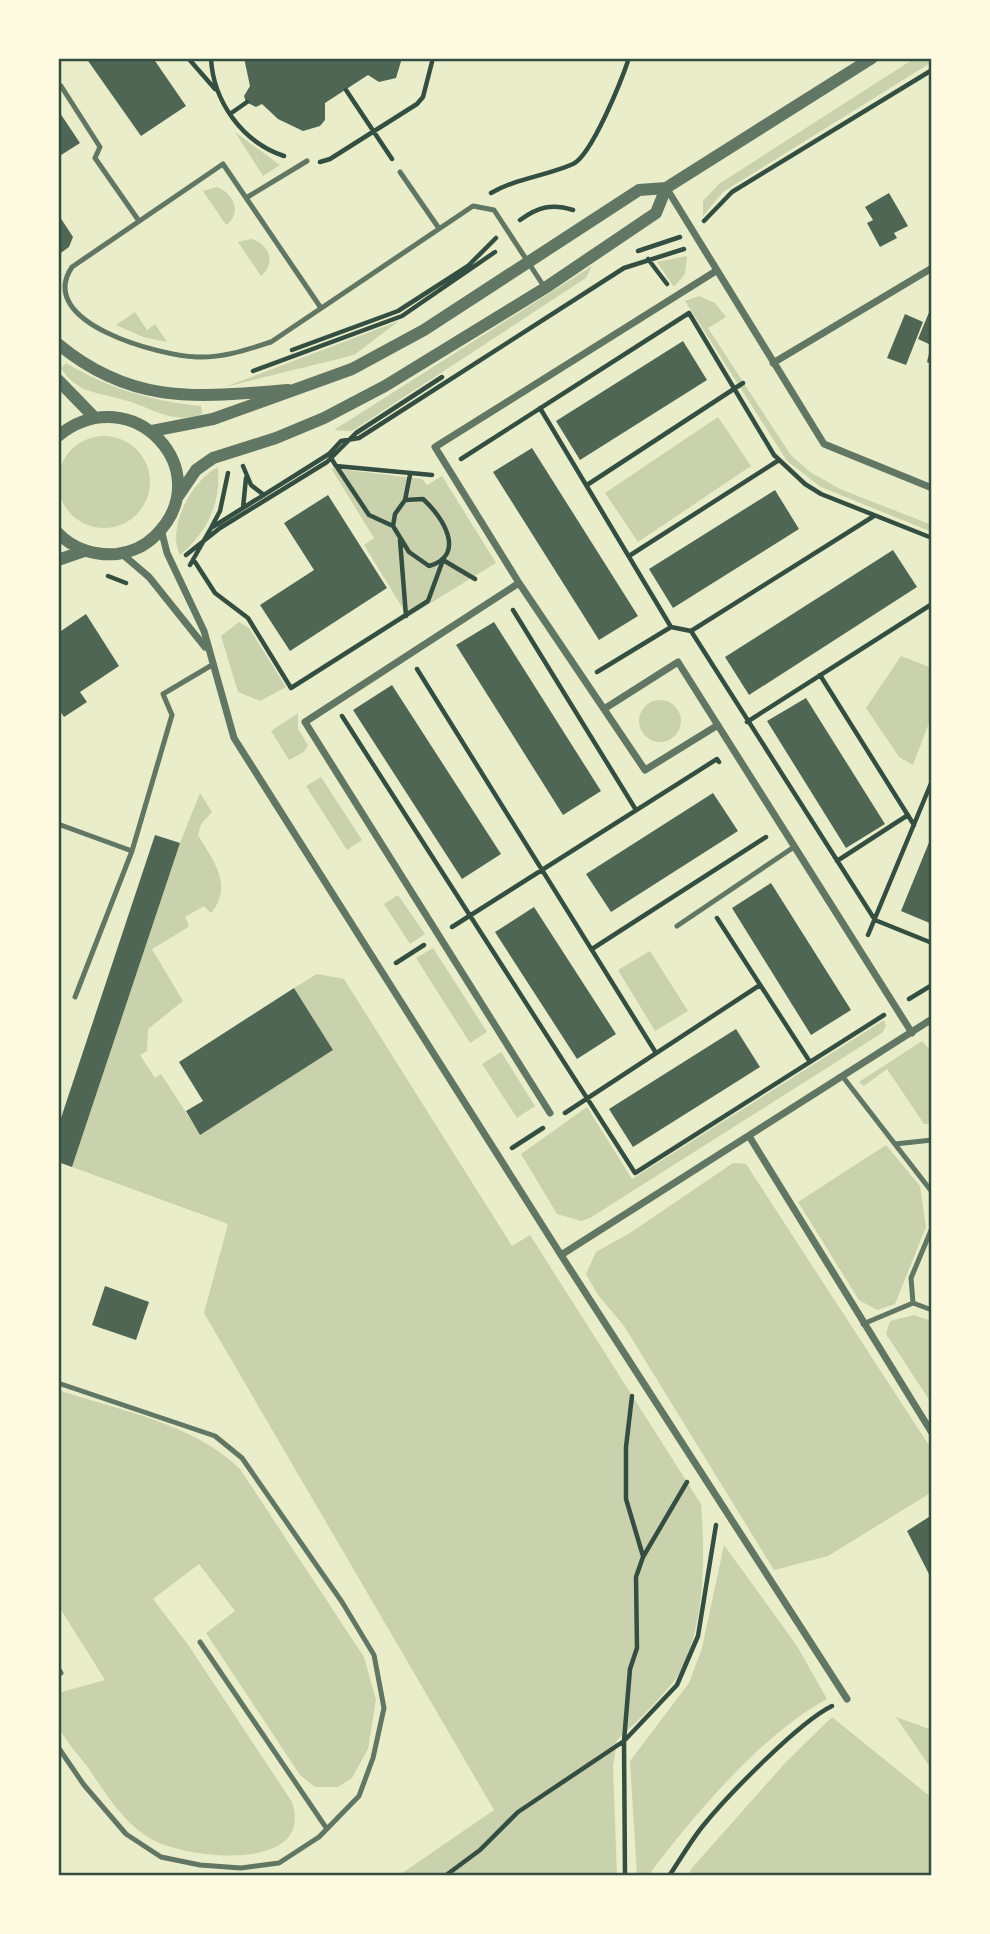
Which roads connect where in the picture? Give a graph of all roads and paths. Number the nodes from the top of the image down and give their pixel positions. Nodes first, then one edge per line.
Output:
1 (188, 58) edge
2 (211, 58) edge
3 (433, 58) edge
4 (629, 58) edge
5 (872, 58) edge
6 (932, 70) edge
7 (58, 89) edge
8 (217, 90) junction
9 (346, 90) dead end
10 (247, 102) dead end
11 (230, 114) junction
12 (373, 131) junction
13 (307, 161) junction
14 (400, 172) joint
15 (666, 188) junction
16 (246, 198) junction
17 (466, 208) junction
18 (139, 221) junction
19 (438, 227) junction
20 (691, 230) junction
21 (685, 249) dead end
22 (626, 254) dead end
23 (648, 259) junction
24 (528, 262) junction
25 (932, 268) edge
26 (608, 269) dead end
27 (716, 271) junction
28 (545, 288) junction
29 (676, 296) junction
30 (320, 308) junction
31 (58, 344) edge
32 (773, 363) junction
33 (58, 380) edge
34 (743, 383) dead end
35 (306, 388) junction
36 (734, 389) junction
37 (540, 408) dead end
38 (93, 416) junction
39 (152, 431) junction
40 (58, 436) edge
41 (332, 436) dead end
42 (350, 440) junction
43 (341, 441) junction
44 (779, 460) junction
45 (254, 464) dead end
46 (336, 466) dead end
47 (410, 475) dead end
48 (246, 477) dead end
49 (587, 485) junction
50 (932, 488) edge
51 (177, 498) junction
52 (405, 500) junction
53 (243, 508) junction
54 (875, 515) junction
55 (237, 518) junction
56 (393, 526) junction
57 (211, 528) junction
58 (161, 530) junction
59 (58, 533) edge
60 (932, 538) edge
61 (400, 539) junction
62 (205, 540) junction
63 (84, 551) junction
64 (121, 554) junction
65 (628, 556) junction
66 (58, 560) edge
67 (443, 560) junction
68 (195, 562) junction
69 (172, 564) junction
70 (104, 569) dead end
71 (116, 570) dead end
72 (184, 570) dead end
73 (126, 573) dead end
74 (103, 575) dead end
75 (149, 577) junction
76 (475, 579) dead end
77 (519, 583) junction
78 (132, 588) dead end
79 (509, 603) dead end
80 (932, 604) edge
81 (406, 616) junction
82 (671, 626) junction
83 (691, 631) junction
84 (208, 650) junction
85 (212, 665) junction
86 (404, 672) dead end
87 (820, 676) junction
88 (584, 680) junction
89 (351, 707) dead end
90 (604, 709) junction
91 (747, 722) junction
92 (718, 725) junction
93 (724, 770) dead end
94 (932, 781) edge
95 (636, 810) junction
96 (908, 815) junction
97 (58, 824) edge
98 (914, 825) junction
99 (759, 826) dead end
100 (766, 837) junction
101 (794, 847) junction
102 (132, 851) junction
103 (779, 857) junction
104 (837, 861) junction
105 (543, 870) junction
106 (715, 914) dead end
107 (470, 916) junction
108 (875, 920) junction
109 (677, 926) dead end
110 (932, 943) edge
111 (592, 949) junction
112 (861, 953) junction
113 (760, 985) junction
114 (932, 985) edge
115 (75, 997) dead end
116 (872, 1005) dead end
117 (895, 1007) junction
118 (880, 1017) junction
119 (932, 1019) edge
120 (912, 1033) junction
121 (656, 1052) junction
122 (810, 1062) junction
123 (843, 1077) junction
124 (587, 1098) junction
125 (550, 1113) dead end
126 (749, 1136) junction
127 (932, 1140) edge
128 (895, 1144) junction
129 (932, 1192) edge
130 (932, 1228) edge
131 (561, 1255) junction
132 (913, 1303) junction
133 (932, 1310) edge
134 (863, 1324) junction
135 (635, 1370) junction
136 (58, 1383) edge
137 (932, 1433) edge
138 (697, 1466) junction
139 (719, 1500) junction
140 (643, 1557) junction
141 (200, 1643) dead end
142 (847, 1699) joint
143 (624, 1741) junction
144 (58, 1747) edge
145 (327, 1829) junction
146 (445, 1876) edge
147 (625, 1876) edge
148 (669, 1876) edge

1 - 8 path
2 - 8 path
3 - 12 path
4 - 17 path
5 - 15 street
6 - 20 path
7 - 18 lane
8 - 11 path
9 - 12 path
10 - 11 path
11 - 13 path
12 - 13 path
12 - 14 path
13 - 16 lane
14 - 19 lane
15 - 20 street
15 - 24 street
15 - 28 street
16 - 18 lane
16 - 30 lane
17 - 19 lane
17 - 24 lane
18 - 30 lane
19 - 30 lane
20 - 22 path
20 - 27 street
21 - 23 path
23 - 29 path
23 - 42 path
24 - 28 lane
24 - 35 street
25 - 32 street
26 - 42 path
27 - 29 street
27 - 32 street
28 - 51 street
29 - 36 path
29 - 77 street
31 - 35 street
32 - 50 street
33 - 38 street
34 - 36 path
35 - 39 street
36 - 44 path
36 - 49 path
37 - 49 path
38 - 39 street
38 - 40 street
39 - 51 street
41 - 43 path
42 - 43 path
42 - 55 path
43 - 53 path
44 - 54 path
44 - 65 path
45 - 57 path
46 - 56 path
47 - 52 path
48 - 53 path
49 - 65 path
51 - 58 street
52 - 56 path
52 - 67 path
53 - 55 path
53 - 57 path
54 - 60 path
54 - 83 path
55 - 62 path
56 - 61 path
57 - 62 path
58 - 64 street
58 - 69 street
59 - 63 street
61 - 67 path
61 - 81 path
62 - 68 path
62 - 69 path
63 - 64 street
63 - 66 street
64 - 75 street
65 - 82 path
67 - 76 path
67 - 81 path
68 - 72 path
68 - 81 path
69 - 84 street
70 - 71 path
73 - 75 path
74 - 78 path
75 - 84 street
77 - 88 street
77 - 125 street
79 - 95 path
80 - 87 path
82 - 83 path
82 - 88 path
83 - 91 path
84 - 85 street
85 - 102 lane
85 - 131 street
86 - 105 path
87 - 91 path
87 - 96 path
88 - 90 street
89 - 107 path
90 - 92 street
90 - 92 street
91 - 104 path
92 - 101 street
93 - 95 path
94 - 98 path
95 - 105 path
96 - 98 path
96 - 104 path
97 - 102 lane
98 - 108 path
99 - 100 path
100 - 103 path
100 - 111 path
101 - 103 lane
101 - 112 street
102 - 115 lane
103 - 109 lane
104 - 108 path
105 - 107 path
105 - 111 path
106 - 113 path
107 - 124 path
108 - 110 path
108 - 112 path
111 - 121 path
112 - 117 street
113 - 121 path
113 - 122 path
114 - 117 path
116 - 118 path
117 - 118 path
117 - 120 street
118 - 122 path
119 - 120 street
120 - 123 street
121 - 124 path
122 - 124 path
123 - 126 street
123 - 128 lane
126 - 131 street
126 - 134 street
127 - 128 lane
128 - 129 lane
130 - 132 lane
131 - 135 street
132 - 133 lane
132 - 134 lane
134 - 137 street
135 - 138 street
135 - 140 path
136 - 145 lane
138 - 139 street
138 - 140 path
139 - 142 street
139 - 143 path
140 - 143 path
141 - 145 lane
142 - 148 path
143 - 146 path
143 - 147 path
144 - 145 lane

